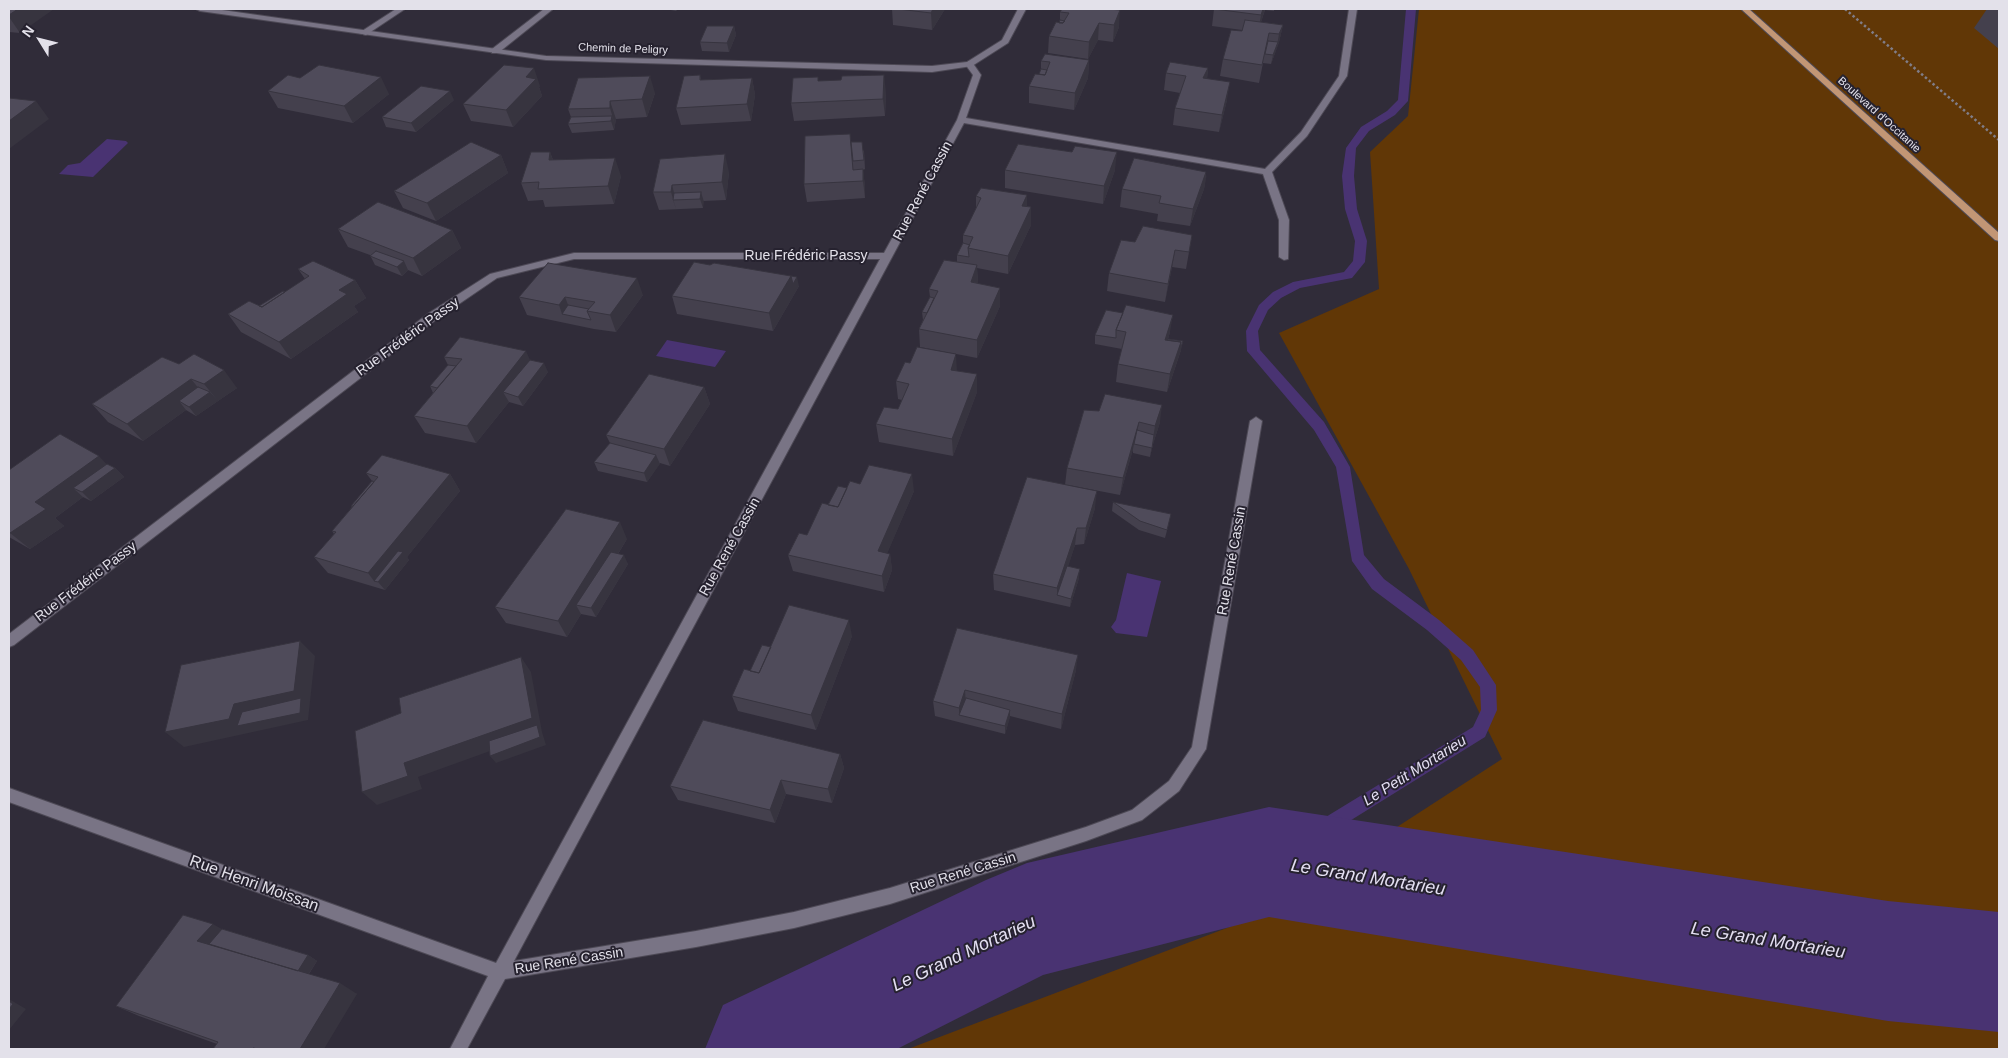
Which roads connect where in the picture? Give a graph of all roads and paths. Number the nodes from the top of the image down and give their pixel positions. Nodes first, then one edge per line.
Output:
1 (200, 9) edge
2 (401, 9) edge
3 (549, 9) edge
4 (1022, 9) edge
5 (1352, 9) edge
6 (1745, 9) edge
7 (1846, 9) edge
8 (363, 33) junction
9 (495, 51) junction
10 (969, 64) junction
11 (961, 120) junction
12 (1999, 140) edge
13 (1266, 172) junction
14 (1999, 238) edge
15 (888, 256) junction
16 (1284, 257) dead end
17 (1256, 421) dead end
18 (9, 641) edge
19 (9, 796) edge
20 (498, 972) junction
21 (458, 1049) edge

1 - 8 street, Chemin de Peligry
2 - 8 street
3 - 9 street
4 - 10 street, Chemin de Peligry
5 - 13 street
6 - 14 main road, Boulevard d'Occitanie
7 - 12 path
8 - 9 street, Chemin de Peligry
9 - 10 street, Chemin de Peligry
10 - 11 street, Rue René Cassin
11 - 13 street
11 - 15 street, Rue René Cassin
13 - 16 street
15 - 18 street, Rue Frédéric Passy
15 - 20 street, Rue René Cassin
17 - 20 street, Rue René Cassin
19 - 20 street, Rue Henri Moissan
20 - 21 street

